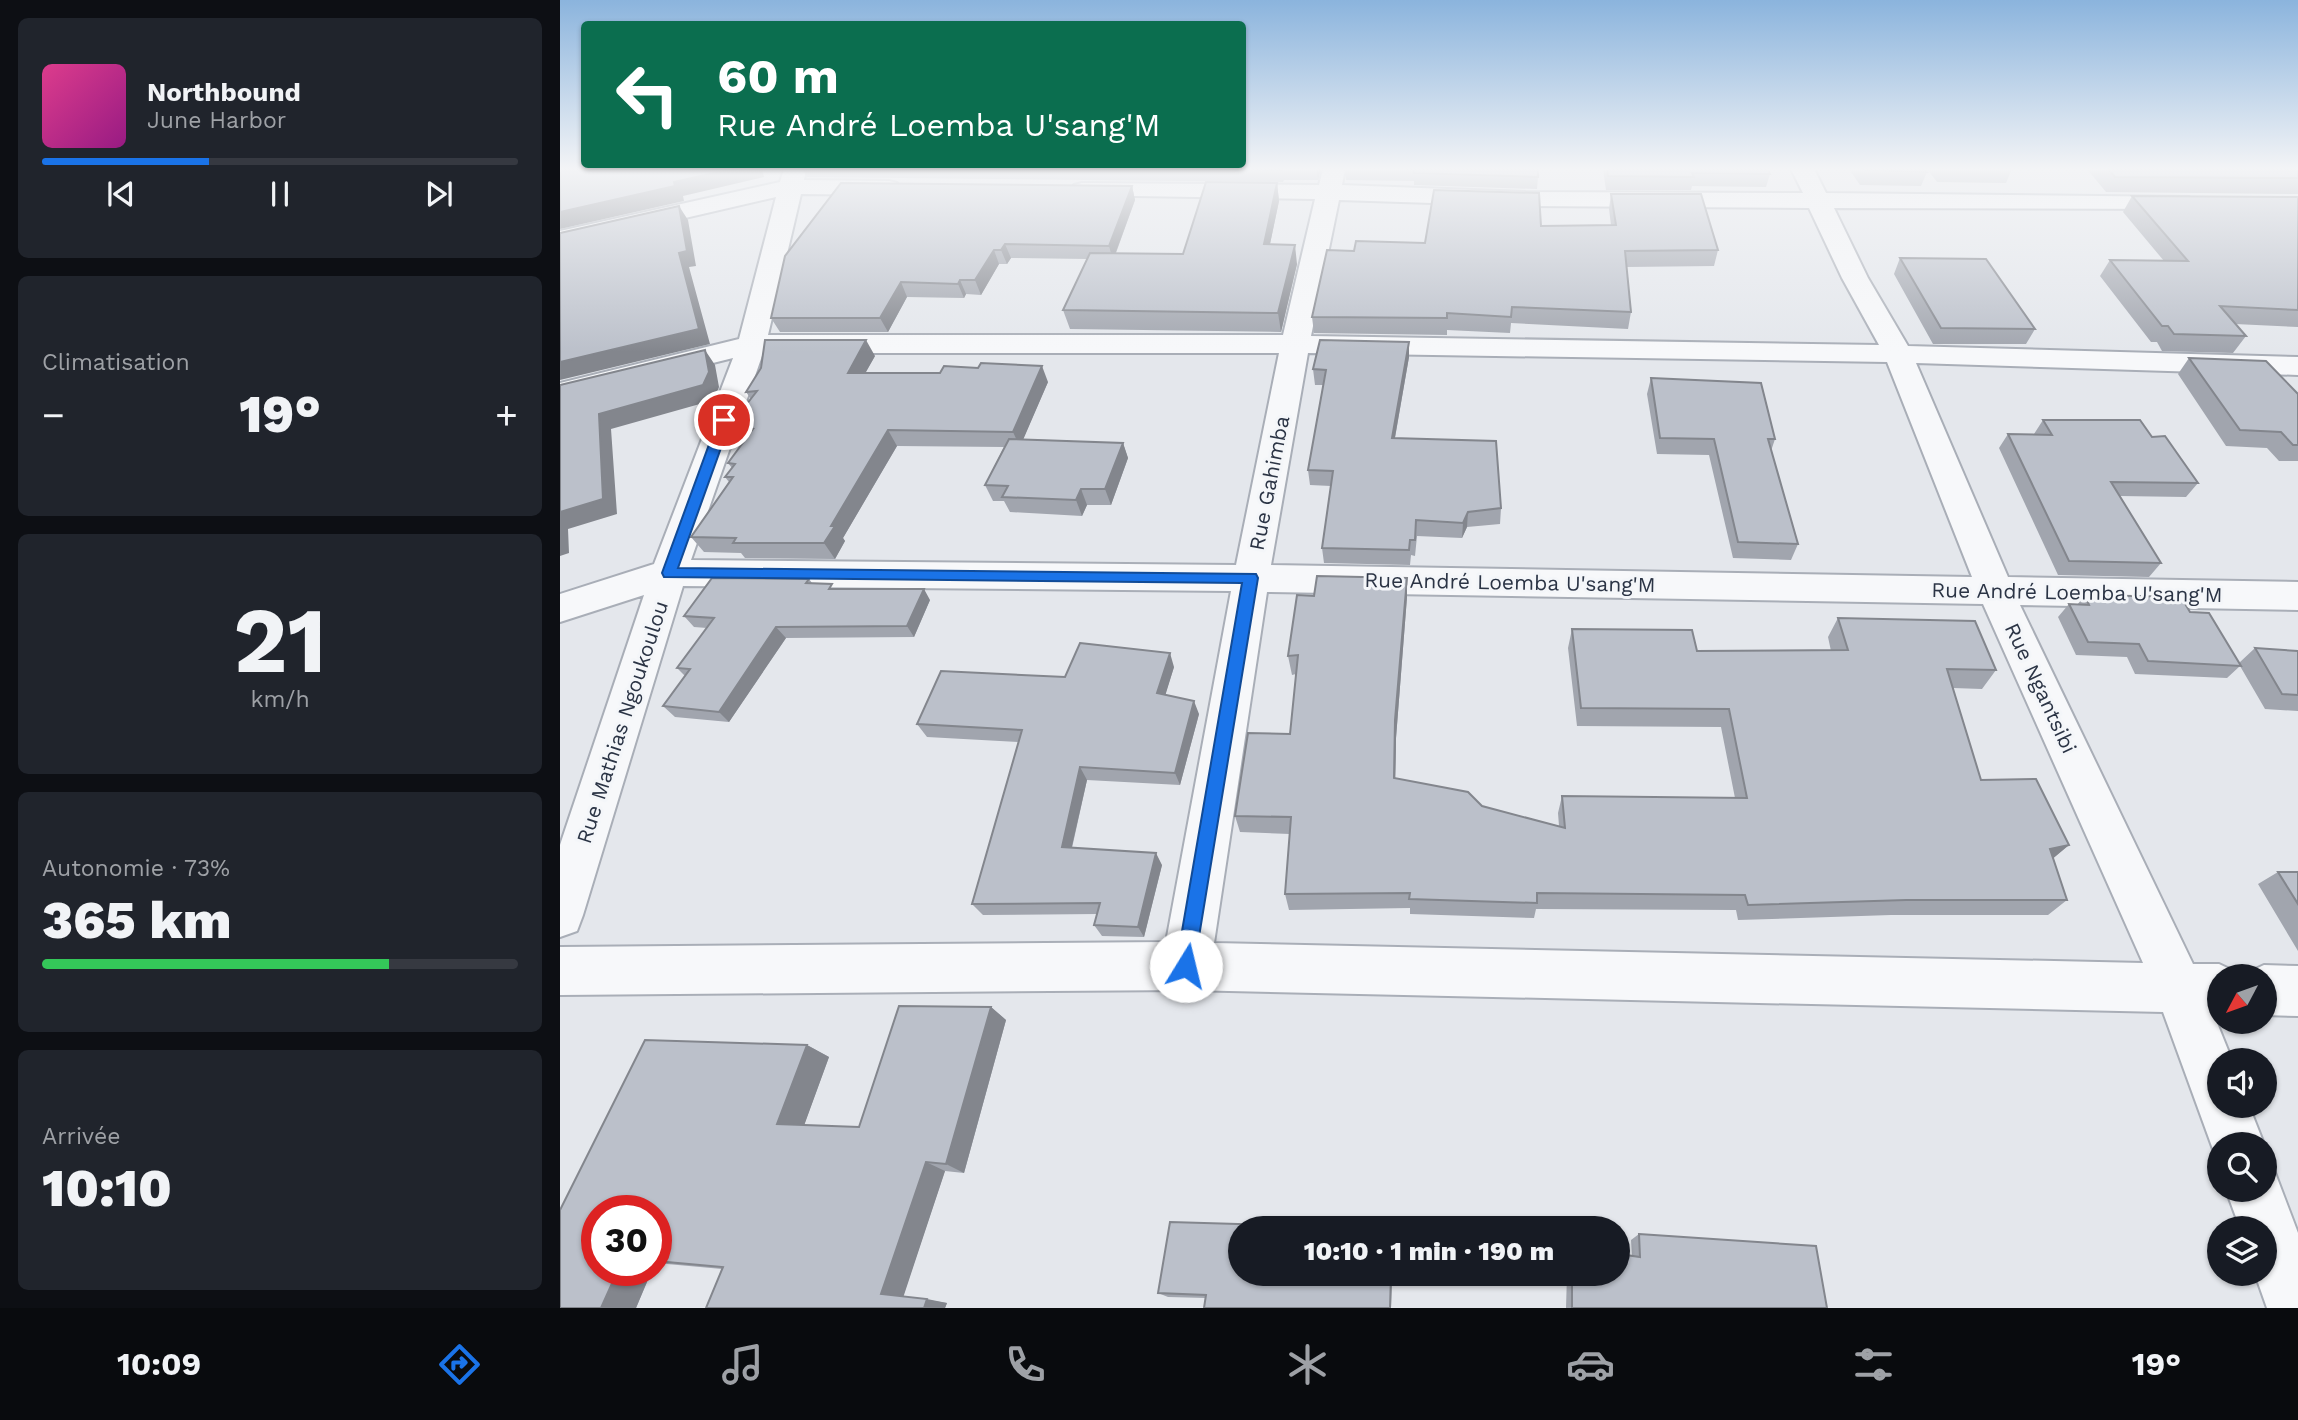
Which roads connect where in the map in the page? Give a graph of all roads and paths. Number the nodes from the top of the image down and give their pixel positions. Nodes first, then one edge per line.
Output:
1 (594, 230) edge
2 (780, 230) edge
3 (1320, 230) edge
4 (1832, 230) edge
5 (560, 239) edge
6 (752, 344) junction
7 (1296, 344) junction
8 (1898, 354) junction
9 (2298, 366) edge
10 (560, 392) edge
11 (669, 573) junction
12 (1251, 578) junction
13 (1995, 590) junction
14 (2298, 596) edge
15 (560, 608) edge
16 (560, 915) edge
17 (1186, 966) junction
18 (560, 971) edge
19 (2199, 988) edge
20 (2277, 990) edge
21 (2298, 991) edge
22 (2210, 1048) edge
23 (2258, 1202) edge
24 (2297, 1308) edge

1 - 5 street
2 - 6 street, Rue Mathias Ngoukoulou
3 - 7 street, Rue Gahimba
4 - 8 street, Rue Ngantsibi
6 - 7 street
6 - 10 street
6 - 11 street, Rue Mathias Ngoukoulou
7 - 8 street
7 - 12 street, Rue Gahimba
8 - 9 street
8 - 13 street, Rue Ngantsibi
11 - 12 street, Rue André Loemba U'sang'M
11 - 15 street, Rue André Loemba U'sang'M
11 - 16 street, Rue Mathias Ngoukoulou
12 - 13 street, Rue André Loemba U'sang'M
12 - 17 street, Rue Gahimba
13 - 14 street, Rue André Loemba U'sang'M
13 - 19 street, Rue Ngantsibi
17 - 18 street
17 - 19 street
19 - 22 street, Rue Ngantsibi
20 - 21 street
23 - 24 street

